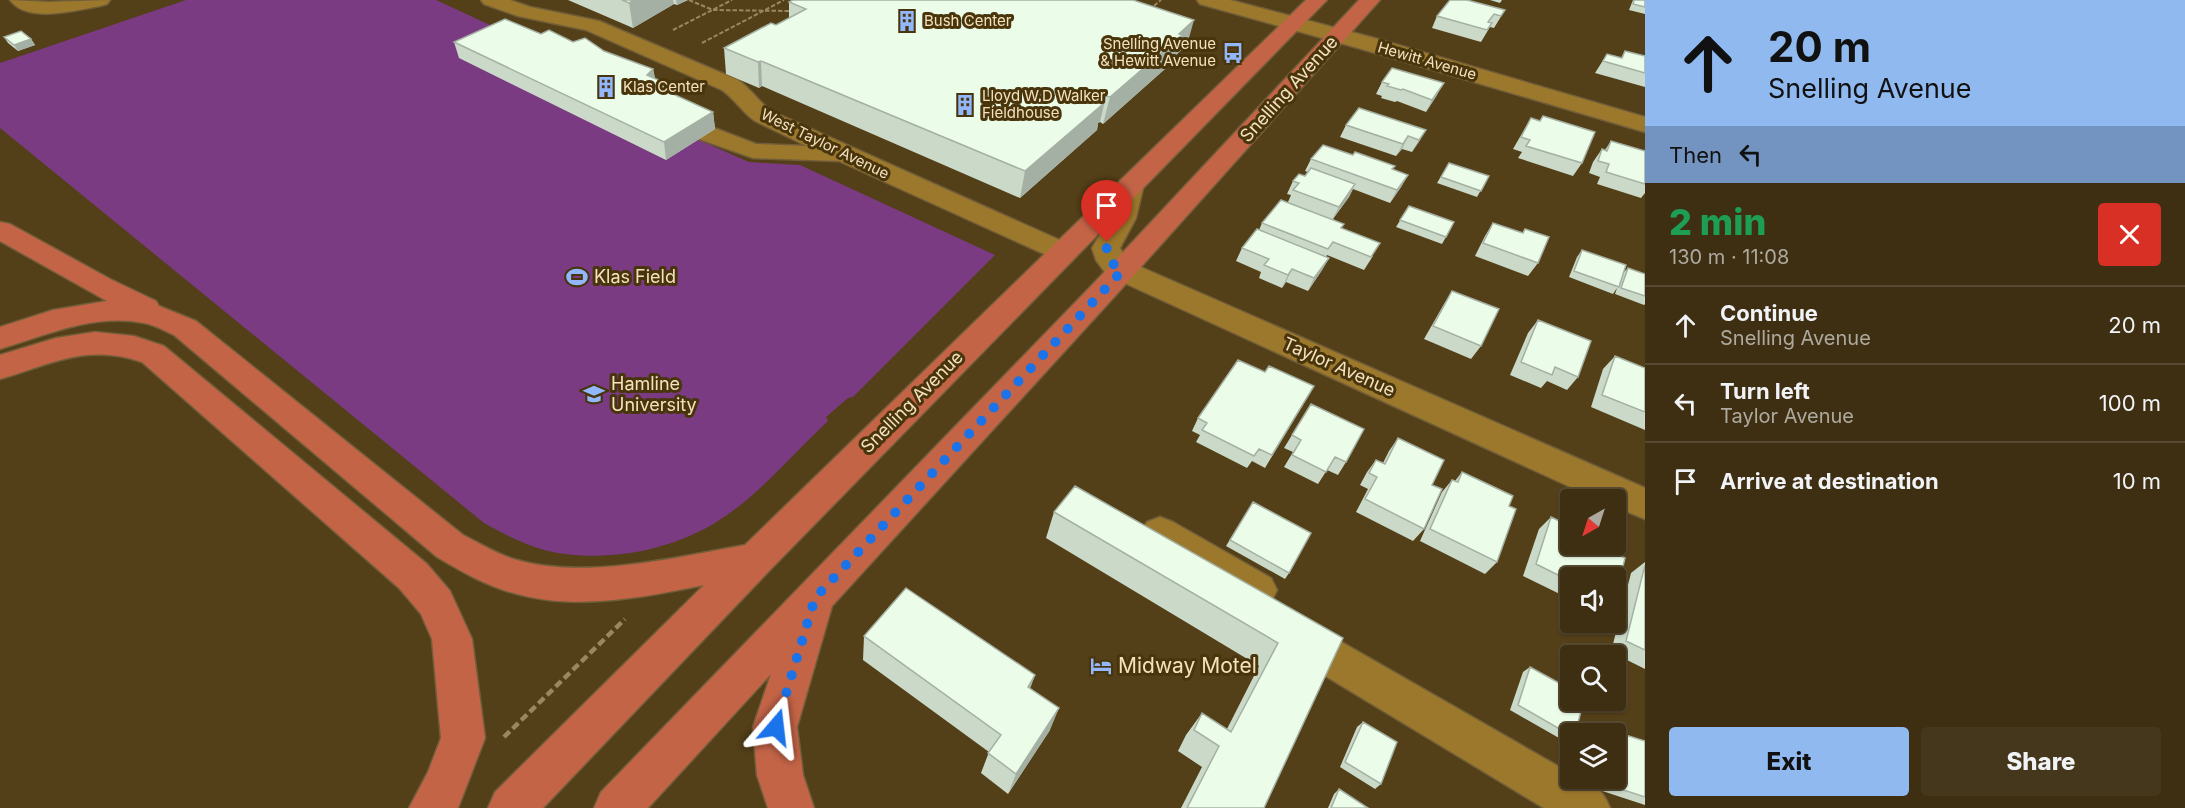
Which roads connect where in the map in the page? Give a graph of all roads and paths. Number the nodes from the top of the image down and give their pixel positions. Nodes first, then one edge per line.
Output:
1 (20, 0) edge
2 (100, 0) edge
3 (491, 0) edge
4 (689, 0) edge
5 (732, 0) edge
6 (784, 0) edge
7 (1161, 0) edge
8 (1207, 0) edge
9 (1317, 0) edge
10 (1370, 0) edge
11 (713, 10) junction
12 (763, 11) junction
13 (795, 11) dead end
14 (1145, 13) edge
15 (1293, 24) junction
16 (667, 33) dead end
17 (1338, 36) junction
18 (697, 46) dead end
19 (1645, 125) edge
20 (708, 134) edge
21 (845, 155) junction
22 (1131, 184) junction
23 (0, 230) edge
24 (1063, 252) junction
25 (1122, 271) junction
26 (184, 328) junction
27 (0, 338) edge
28 (0, 368) edge
29 (1645, 504) edge
30 (1160, 533) edge
31 (756, 559) junction
32 (815, 598) junction
33 (632, 612) dead end
34 (501, 739) dead end
35 (432, 808) edge
36 (511, 808) edge
37 (617, 808) edge
38 (791, 808) edge
39 (1587, 808) edge

1 - 2 street
3 - 21 street, West Taylor Avenue
4 - 11 path
5 - 11 path
6 - 12 path
7 - 14 path
8 - 15 street, Hewitt Avenue
9 - 15 main road, Snelling Avenue
10 - 17 main road, Snelling Avenue
11 - 12 path
11 - 16 path
12 - 13 path
12 - 18 path
15 - 17 street, Hewitt Avenue
15 - 22 main road, Snelling Avenue
17 - 19 street, Hewitt Avenue
17 - 25 main road, Snelling Avenue
20 - 21 street
21 - 24 street, West Taylor Avenue
22 - 24 main road, Snelling Avenue
22 - 25 street
23 - 26 main road
24 - 31 main road, Snelling Avenue
25 - 29 street, Taylor Avenue
25 - 32 main road, Snelling Avenue
26 - 27 main road
26 - 31 main road
28 - 35 main road
30 - 39 street
31 - 36 main road, Snelling Avenue
32 - 37 main road, Snelling Avenue
32 - 38 main road
33 - 34 path

